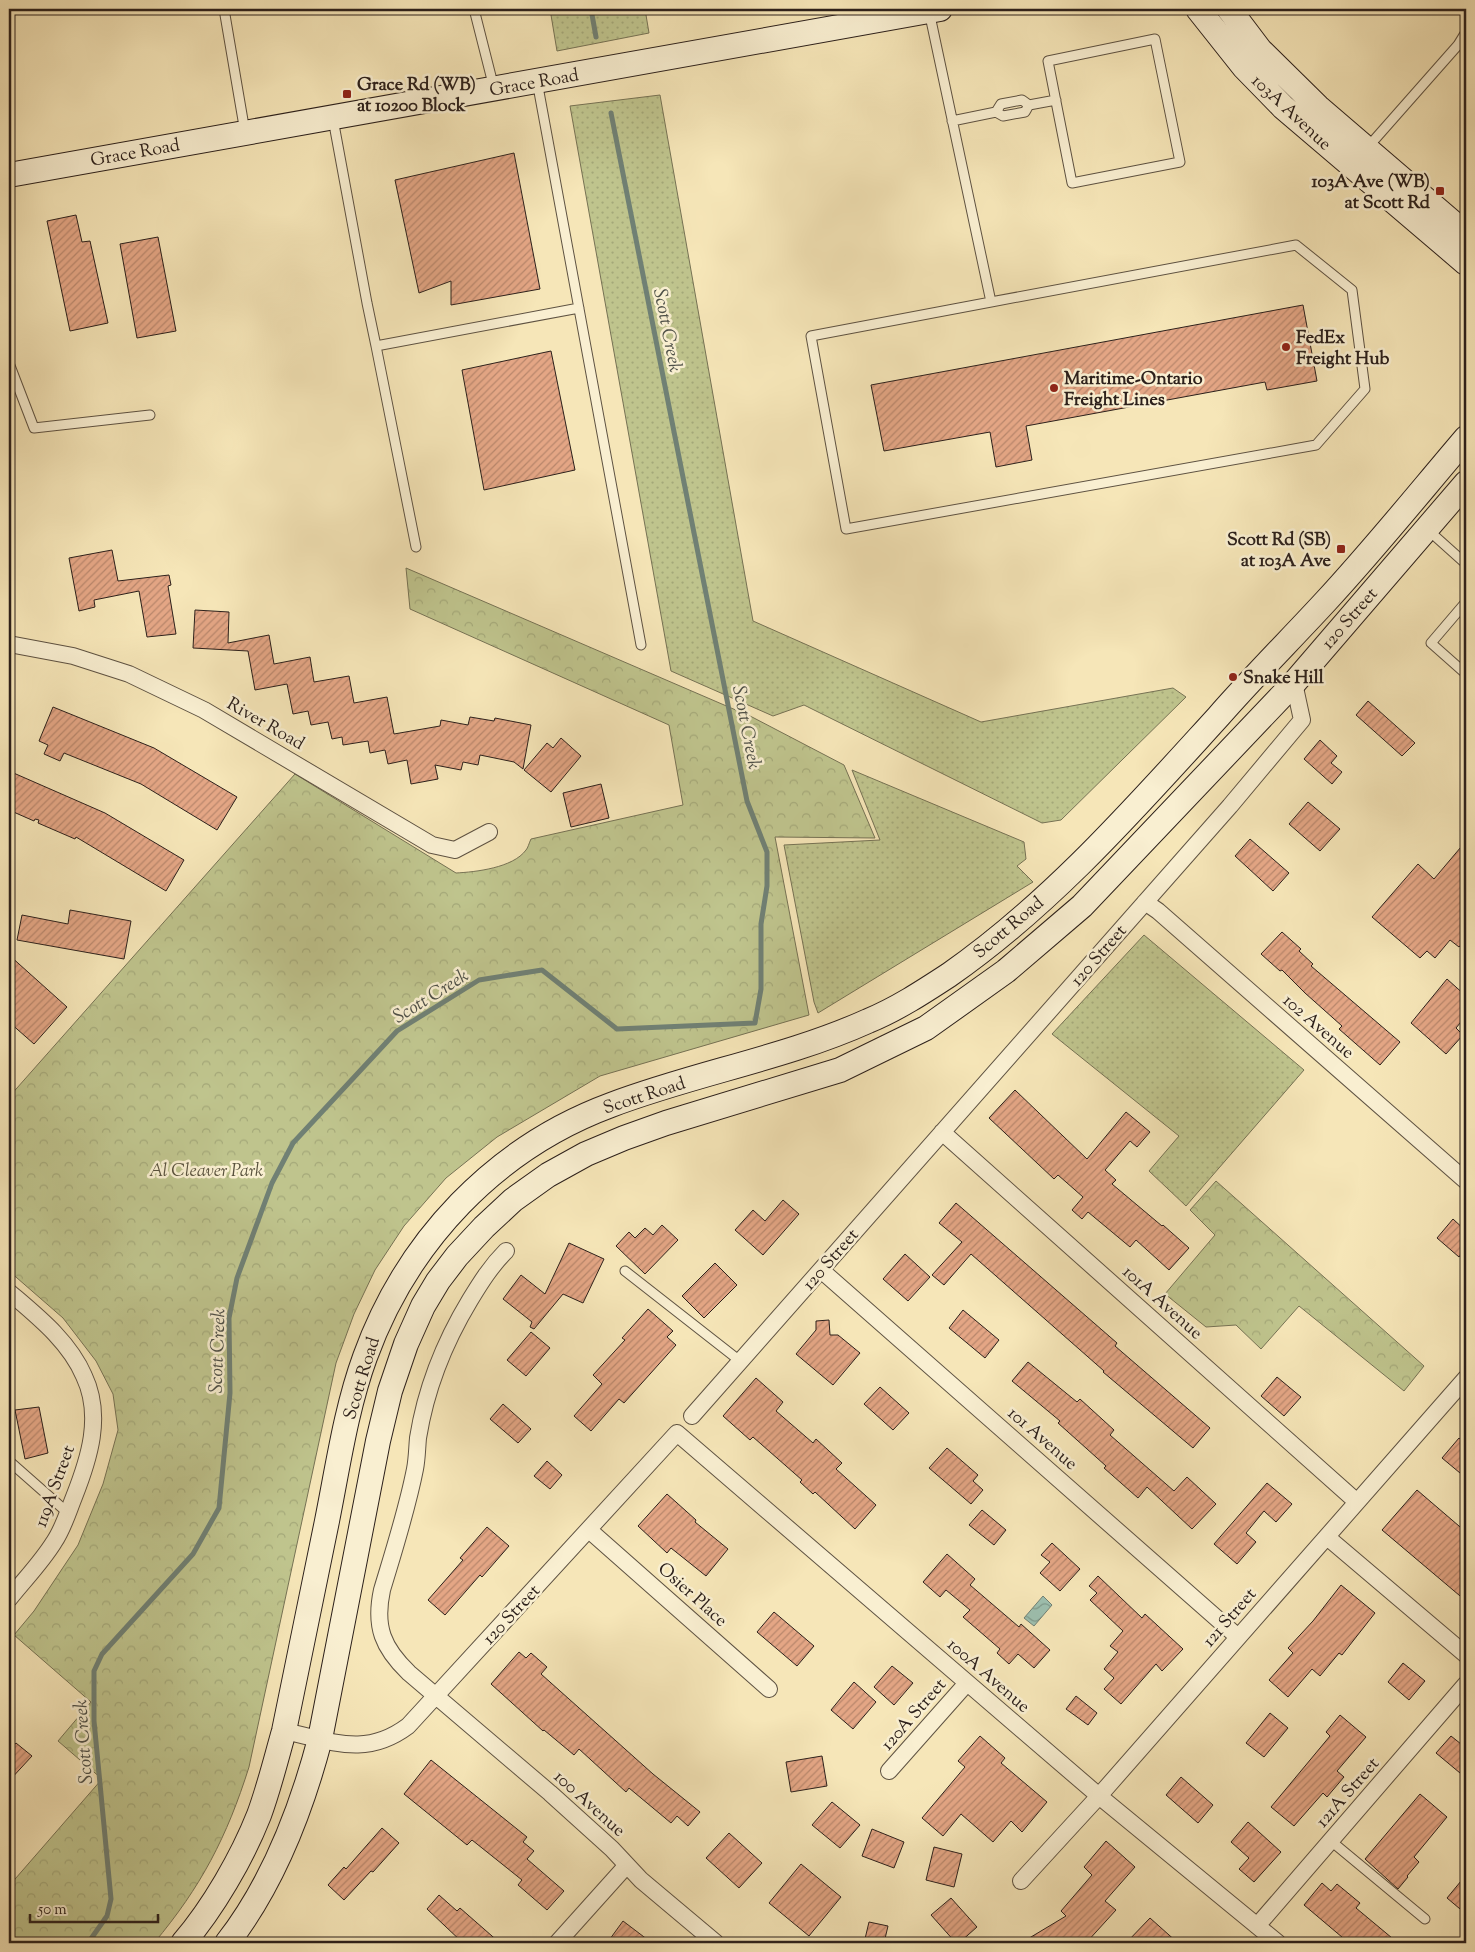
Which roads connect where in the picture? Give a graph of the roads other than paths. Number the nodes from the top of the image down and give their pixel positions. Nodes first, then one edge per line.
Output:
1 (224, 9) edge
2 (476, 9) edge
3 (1198, 9) edge
4 (1229, 9) edge
5 (1251, 9) edge
6 (935, 10) edge
7 (1466, 32) edge
8 (1260, 50) junction
9 (537, 81) junction
10 (494, 89) junction
11 (1056, 100) junction
12 (333, 117) junction
13 (952, 121) junction
14 (245, 132) junction
15 (1359, 157) junction
16 (9, 172) edge
17 (1466, 234) edge
18 (1466, 263) edge
19 (991, 302) junction
20 (579, 308) junction
21 (376, 346) junction
22 (9, 362) edge
23 (150, 415) dead end
24 (1466, 438) edge
25 (1466, 484) edge
26 (1427, 529) junction
27 (416, 547) dead end
28 (1466, 564) edge
29 (1466, 602) edge
30 (9, 644) edge
31 (641, 646) dead end
32 (1271, 658) joint
33 (1466, 674) edge
34 (1294, 683) junction
35 (488, 832) dead end
36 (1145, 902) junction
37 (942, 1132) junction
38 (1466, 1181) edge
39 (506, 1251) dead end
40 (821, 1270) junction
41 (625, 1271) dead end
42 (9, 1292) edge
43 (740, 1361) junction
44 (1465, 1381) edge
45 (692, 1416) dead end
46 (677, 1433) joint
47 (9, 1461) edge
48 (1357, 1502) junction
49 (68, 1513) junction
50 (589, 1530) junction
51 (1327, 1537) junction
52 (9, 1599) edge
53 (1238, 1637) junction
54 (1466, 1655) edge
55 (967, 1683) junction
56 (1466, 1684) edge
57 (769, 1689) dead end
58 (436, 1695) junction
59 (284, 1731) junction
60 (320, 1739) junction
61 (889, 1771) dead end
62 (1099, 1796) junction
63 (1331, 1840) junction
64 (627, 1865) junction
65 (1021, 1881) dead end
66 (1425, 1919) dead end
67 (1257, 1926) junction
68 (183, 1943) edge
69 (227, 1943) edge
70 (557, 1943) edge
71 (716, 1943) edge
72 (1278, 1943) edge

1 - 14 lane
2 - 10 lane
3 - 15 main road, 103A Avenue
4 - 8 main road, 103A Avenue
5 - 8 main road
6 - 9 main road, Grace Road
6 - 13 lane
7 - 15 lane
8 - 15 main road, 103A Avenue
9 - 10 main road, Grace Road
9 - 20 lane
10 - 12 main road, Grace Road
11 - 11 lane
11 - 13 lane
12 - 14 main road, Grace Road
12 - 21 lane
13 - 19 lane
14 - 16 main road, Grace Road
15 - 17 main road, 103A Avenue
15 - 18 main road, 103A Avenue
19 - 19 lane
20 - 21 lane
20 - 31 lane
21 - 27 lane
22 - 23 lane
24 - 32 main road, 120 Street
25 - 26 main road, 120 Street
26 - 28 lane
26 - 34 main road, 120 Street
29 - 33 lane
30 - 35 street, River Road
32 - 59 main road, Scott Road
34 - 36 street, 120 Street
34 - 60 main road, Scott Road
36 - 37 street, 120 Street
36 - 38 street, 102 Avenue
37 - 40 street, 120 Street
37 - 48 street, 101A Avenue
39 - 58 street
40 - 43 street, 120 Street
40 - 53 street, 101 Avenue
41 - 43 lane
42 - 49 street, 119A Street
43 - 45 street, 120 Street
44 - 48 street, 121 Street
46 - 50 street, 120 Street
46 - 55 street, 100A Avenue
47 - 49 lane
48 - 51 street, 121 Street
49 - 52 street, 119A Street
50 - 57 street, Osier Place
50 - 58 street, 120 Street
51 - 53 street, 121 Street
51 - 54 street
53 - 62 street, 121 Street
55 - 61 street, 120A Street
55 - 62 street, 100A Avenue
56 - 63 street, 121A Street
58 - 60 street, 120 Street
58 - 64 street, 100 Avenue
59 - 60 street, 120 Street
59 - 68 main road
60 - 69 main road
62 - 65 street, 121 Street
62 - 67 street, 100A Avenue
63 - 66 lane
63 - 67 street, 121A Street
64 - 70 street
64 - 71 street, 100 Avenue
67 - 72 street, 100A Avenue

